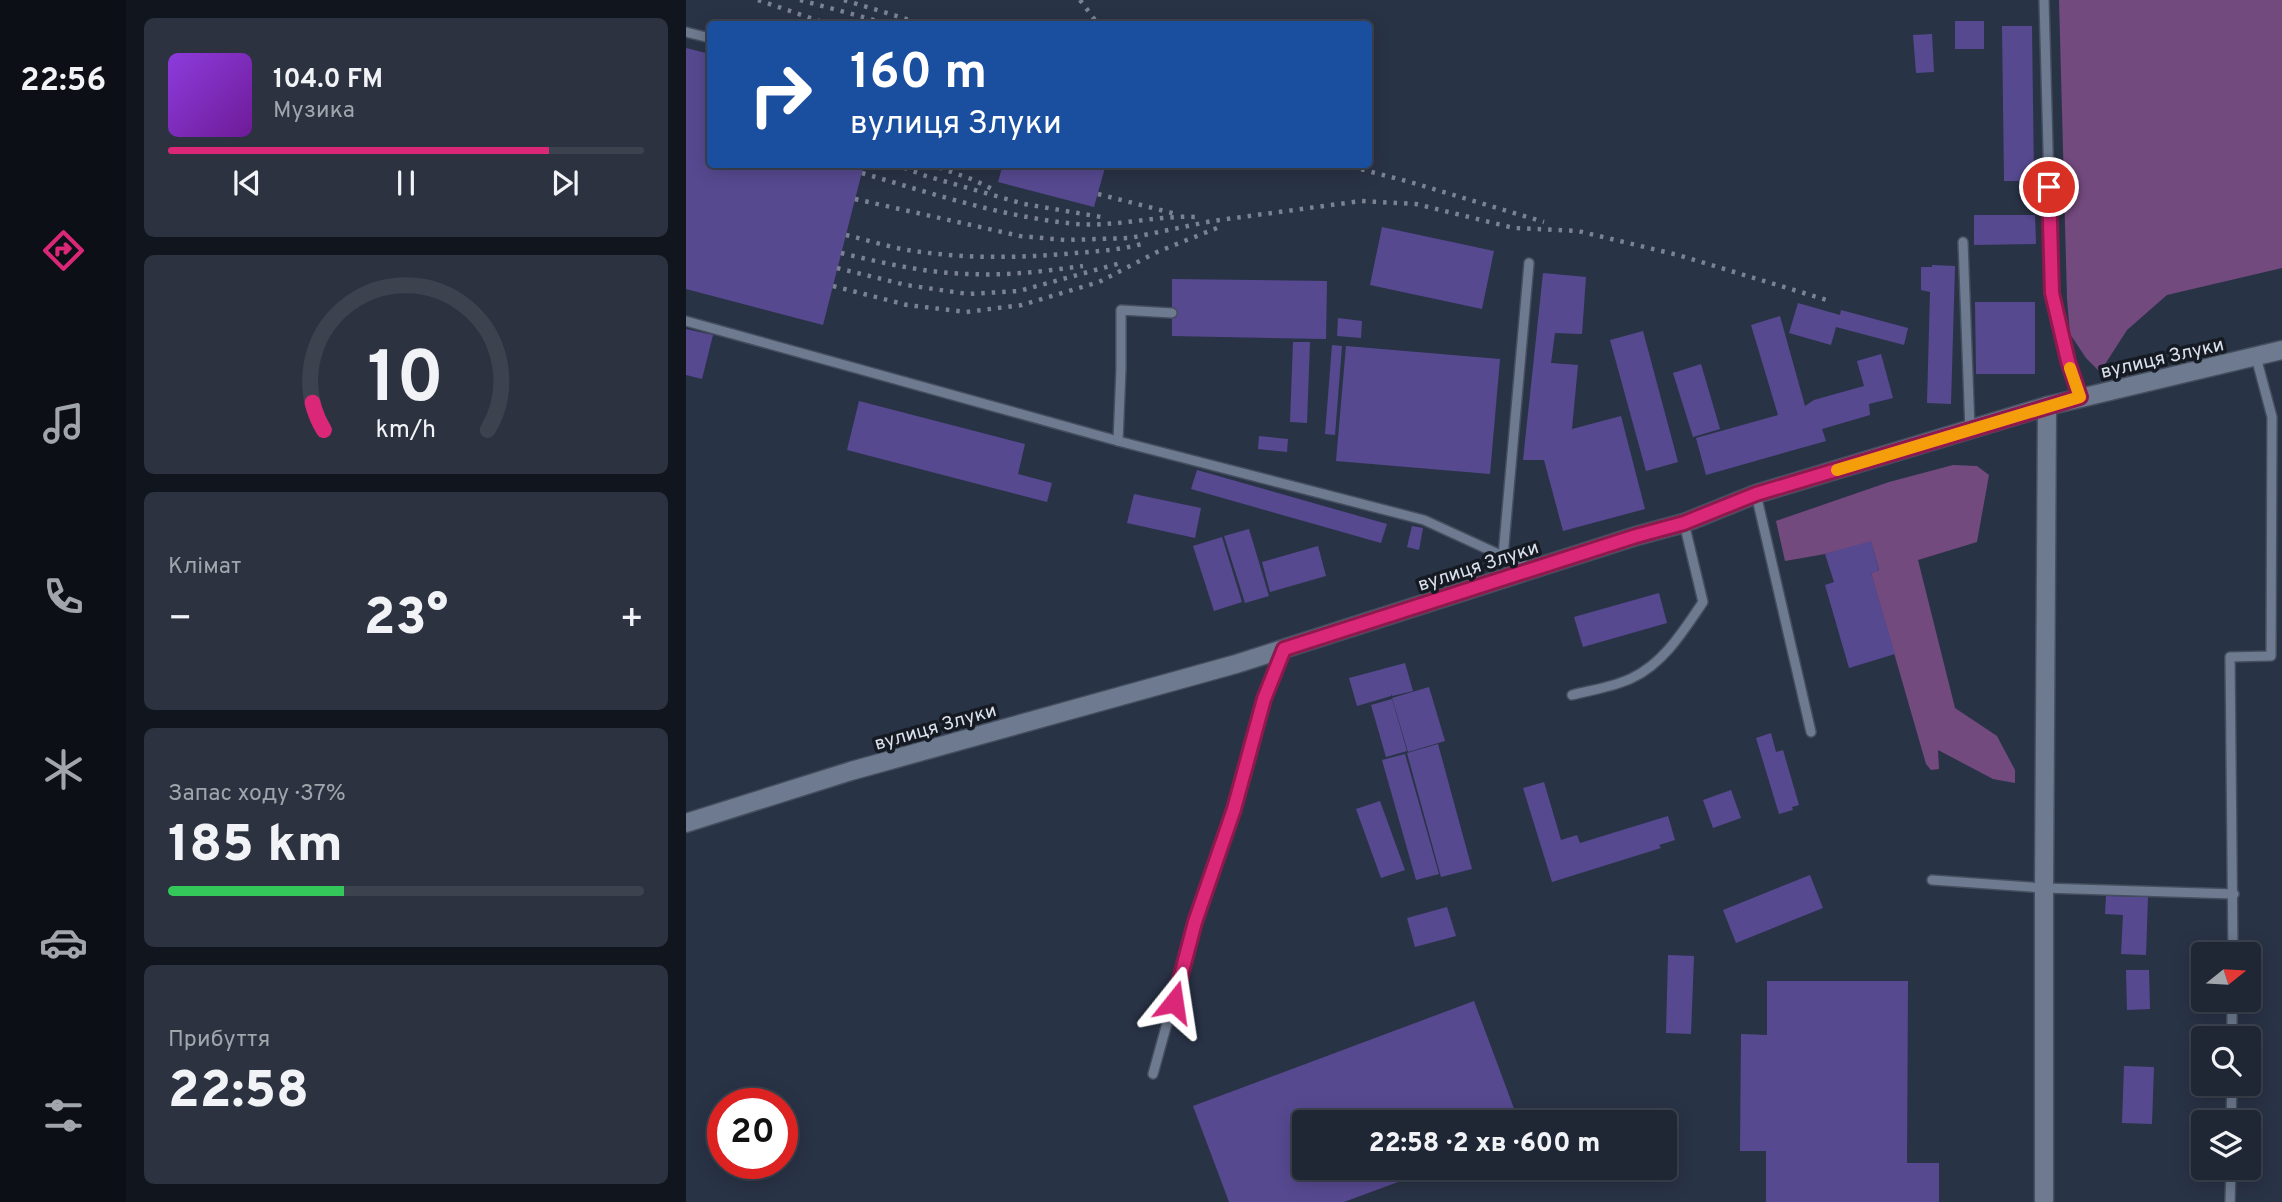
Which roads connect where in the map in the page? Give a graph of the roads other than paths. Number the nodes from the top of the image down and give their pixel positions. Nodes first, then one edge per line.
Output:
1 (2044, 0) edge
2 (686, 32) edge
3 (707, 37) edge
4 (1963, 242) dead end
5 (1529, 263) dead end
6 (1172, 313) dead end
7 (686, 321) edge
8 (2282, 350) edge
9 (2256, 357) junction
10 (2080, 397) junction
11 (2047, 406) junction
12 (1970, 430) junction
13 (1118, 441) junction
14 (1756, 494) junction
15 (1684, 523) junction
16 (1503, 556) junction
17 (1533, 569) junction
18 (1284, 649) junction
19 (1573, 695) dead end
20 (1811, 732) dead end
21 (686, 823) edge
22 (1932, 880) dead end
23 (2044, 888) junction
24 (2234, 894) junction
25 (2233, 942) edge
26 (1153, 1074) dead end
27 (2231, 1180) edge
28 (2044, 1202) edge
29 (2230, 1202) edge

1 - 10 lane
2 - 3 lane
4 - 12 lane
5 - 16 lane
6 - 13 lane
7 - 13 lane
8 - 9 street, вулиця Злуки
9 - 10 street, вулиця Злуки
9 - 24 lane
10 - 11 street, вулиця Злуки
11 - 12 street, вулиця Злуки
11 - 23 street
12 - 14 street, вулиця Злуки
13 - 16 lane
14 - 15 street, вулиця Злуки
14 - 20 lane
15 - 17 street, вулиця Злуки
15 - 19 lane
16 - 17 lane
17 - 18 street, вулиця Злуки
18 - 21 street, вулиця Злуки
18 - 26 lane
22 - 23 lane
23 - 24 lane
23 - 28 street
24 - 25 lane
27 - 29 lane

